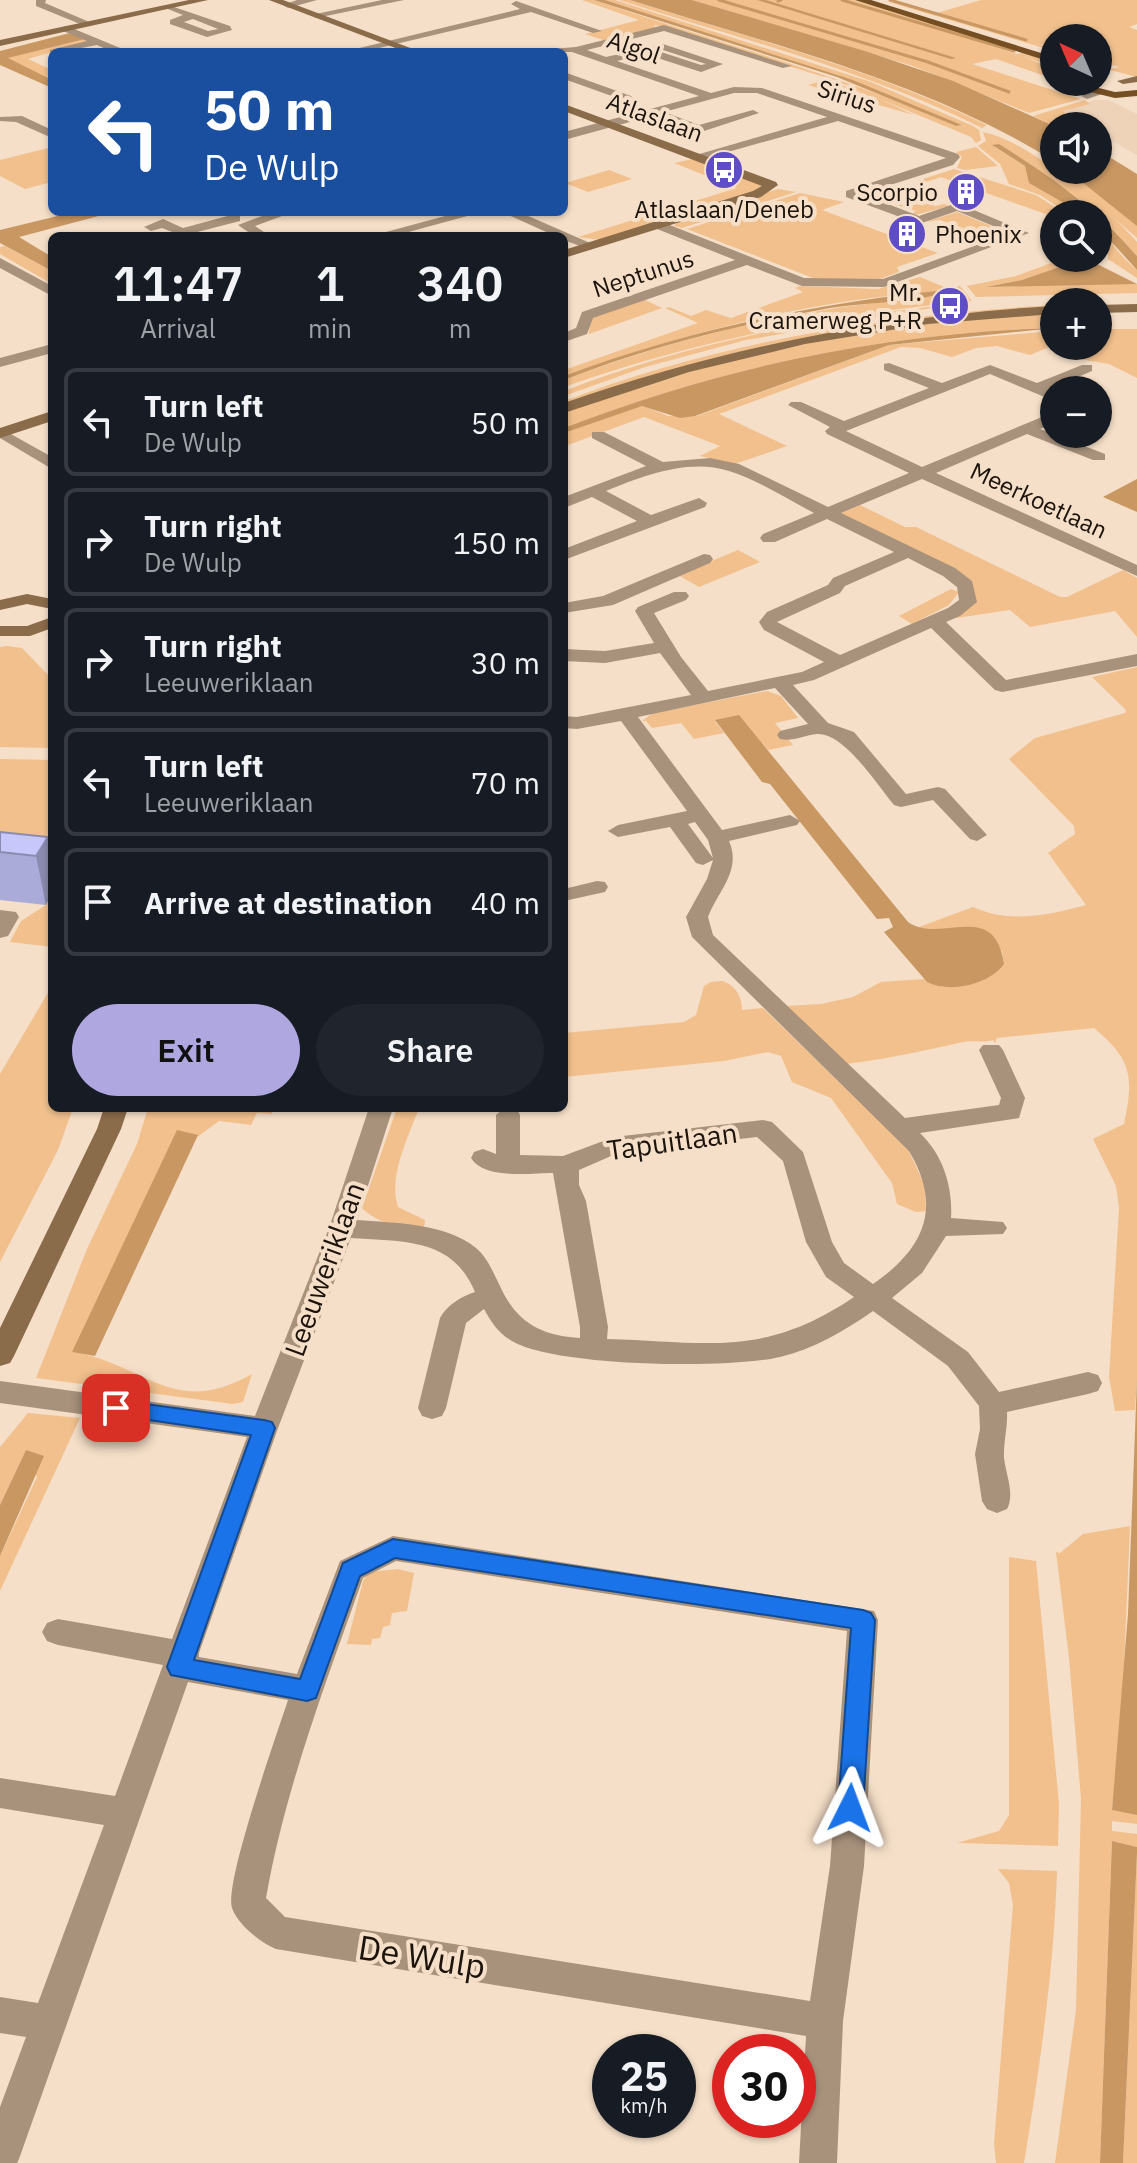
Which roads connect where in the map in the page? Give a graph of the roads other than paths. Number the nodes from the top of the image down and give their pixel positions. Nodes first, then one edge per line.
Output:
1 (41, 0) edge
2 (203, 0) edge
3 (274, 0) edge
4 (312, 0) edge
5 (399, 0) edge
6 (505, 0) edge
7 (860, 0) edge
8 (288, 5) junction
9 (172, 7) junction
10 (532, 9) junction
11 (193, 15) dead end
12 (316, 15) junction
13 (89, 24) junction
14 (67, 29) junction
15 (597, 31) dead end
16 (1, 42) edge
17 (98, 42) junction
18 (389, 42) junction
19 (72, 48) edge
20 (112, 48) edge
21 (364, 48) edge
22 (405, 48) edge
23 (568, 49) edge
24 (576, 50) junction
25 (646, 51) junction
26 (1040, 56) edge
27 (606, 60) junction
28 (787, 66) dead end
29 (568, 77) edge
30 (1137, 79) edge
31 (1123, 81) junction
32 (1112, 82) edge
33 (598, 88) junction
34 (575, 93) dead end
35 (1112, 93) edge
36 (710, 96) junction
37 (1136, 96) edge
38 (627, 98) dead end
39 (568, 108) edge
40 (653, 112) junction
41 (753, 113) dead end
42 (1, 116) edge
43 (840, 117) junction
44 (610, 124) junction
45 (48, 132) edge
46 (568, 135) edge
47 (700, 158) junction
48 (460, 216) edge
49 (518, 216) edge
50 (235, 218) edge
51 (657, 224) junction
52 (151, 227) dead end
53 (254, 232) edge
54 (394, 232) edge
55 (556, 232) edge
56 (568, 237) edge
57 (590, 246) junction
58 (568, 253) edge
59 (748, 260) junction
60 (0, 262) edge
61 (48, 290) edge
62 (1112, 302) edge
63 (1137, 302) edge
64 (1040, 305) edge
65 (1137, 308) edge
66 (1112, 309) edge
67 (1040, 311) edge
68 (568, 336) edge
69 (48, 349) edge
70 (0, 363) edge
71 (889, 367) dead end
72 (1087, 368) dead end
73 (943, 388) junction
74 (1037, 389) junction
75 (1040, 390) edge
76 (568, 398) edge
77 (796, 405) dead end
78 (568, 407) edge
79 (48, 417) edge
80 (1040, 423) edge
81 (842, 426) junction
82 (1027, 429) junction
83 (1, 432) edge
84 (598, 435) dead end
85 (1099, 457) dead end
86 (48, 461) edge
87 (659, 466) junction
88 (922, 473) junction
89 (593, 491) junction
90 (568, 501) edge
91 (699, 503) dead end
92 (827, 513) junction
93 (653, 523) junction
94 (769, 538) dead end
95 (908, 552) junction
96 (568, 554) edge
97 (704, 559) dead end
98 (1137, 571) edge
99 (0, 592) edge
100 (680, 596) dead end
101 (18, 599) junction
102 (48, 600) edge
103 (0, 605) edge
104 (568, 607) edge
105 (934, 621) junction
106 (48, 625) edge
107 (30, 631) junction
108 (1, 632) edge
109 (48, 643) edge
110 (667, 646) junction
111 (568, 655) edge
112 (1137, 660) edge
113 (839, 662) junction
114 (781, 683) junction
115 (703, 698) junction
116 (626, 714) junction
117 (568, 722) edge
118 (821, 727) junction
119 (787, 735) dead end
120 (701, 815) junction
121 (675, 820) junction
122 (790, 821) dead end
123 (618, 831) dead end
124 (977, 835) dead end
125 (717, 837) junction
126 (703, 859) dead end
127 (597, 887) dead end
128 (568, 894) edge
129 (0, 917) edge
130 (0, 931) edge
131 (991, 1050) dead end
132 (115, 1112) edge
133 (380, 1112) edge
134 (508, 1115) dead end
135 (902, 1127) junction
136 (566, 1165) junction
137 (936, 1227) junction
138 (342, 1228) junction
139 (994, 1228) dead end
140 (490, 1297) junction
141 (874, 1297) junction
142 (593, 1348) junction
143 (0, 1356) edge
144 (1088, 1383) dead end
145 (0, 1392) edge
146 (993, 1404) junction
147 (432, 1408) dead end
148 (264, 1428) junction
149 (997, 1501) dead end
150 (58, 1632) dead end
151 (182, 1661) junction
152 (307, 1690) junction
153 (0, 1793) edge
154 (126, 1813) junction
155 (0, 2015) edge
156 (825, 2021) junction
157 (49, 2023) junction
158 (0, 2159) edge
159 (818, 2163) edge

1 - 13 street
2 - 9 street
3 - 8 street
4 - 8 street
5 - 12 street
6 - 10 street
7 - 26 main road
8 - 12 street
9 - 11 street
9 - 13 street
10 - 15 street
10 - 18 street
12 - 18 street
13 - 14 street
14 - 16 street
14 - 17 street
17 - 19 street
17 - 20 street
18 - 21 street
18 - 22 street
23 - 24 street, Algol
24 - 27 street, Algol
24 - 28 street
25 - 25 street
25 - 27 street
27 - 36 street, Algol
29 - 33 street, Algol
30 - 31 street
31 - 32 main road
31 - 37 main road
33 - 34 street, Algol
33 - 38 street, Algol
35 - 37 main road
36 - 40 street, Sirius
36 - 43 street, Sirius
39 - 44 street, Atlaslaan
40 - 41 street
40 - 44 street, Sirius
42 - 45 street
43 - 47 street
43 - 59 street, Sirius
44 - 46 street, Sirius
44 - 47 street, Atlaslaan
47 - 51 street, Atlaslaan
48 - 54 street
49 - 55 street
50 - 52 street
50 - 53 street
51 - 57 street
51 - 59 street
56 - 57 street
57 - 58 street
59 - 68 street, Neptunus
60 - 61 street
62 - 63 street
64 - 76 street
65 - 66 street
67 - 78 street
69 - 70 street
71 - 73 street
72 - 74 street
73 - 74 street
73 - 81 street
74 - 75 street
77 - 81 street, Meerkoetlaan
79 - 83 street
80 - 82 street, Meerkoetlaan
81 - 88 street, Meerkoetlaan
82 - 85 street
82 - 88 street, Meerkoetlaan
83 - 86 street
84 - 87 street
87 - 89 street
87 - 92 street
88 - 92 street, Meerkoetlaan
88 - 98 street, Meerkoetlaan
89 - 90 street
89 - 93 street
91 - 93 street
92 - 94 street, Meerkoetlaan
92 - 95 street
93 - 96 street
95 - 105 street
95 - 113 street
97 - 104 street
99 - 101 street
100 - 110 street
101 - 102 street
101 - 103 street
105 - 112 street
105 - 113 street
106 - 107 street
107 - 108 street
107 - 109 street
110 - 111 street
110 - 115 street
113 - 114 street
114 - 115 street
114 - 118 street
115 - 116 street
116 - 117 street
116 - 120 street
118 - 119 street
118 - 124 street
120 - 121 street
120 - 125 street
121 - 123 street
121 - 126 street
122 - 125 street
125 - 135 street
127 - 128 street
129 - 130 street
131 - 135 street
132 - 143 street
133 - 138 street, Leeuweriklaan
134 - 136 street, Tapuitlaan
135 - 137 street
136 - 141 street, Tapuitlaan
136 - 142 street
137 - 139 street
137 - 141 street
138 - 140 street
138 - 148 street, Leeuweriklaan
140 - 142 street
140 - 147 street
141 - 142 street
141 - 146 street, Tapuitlaan
144 - 146 street
145 - 148 street
146 - 149 street
148 - 151 street, Leeuweriklaan
150 - 151 street
151 - 152 street
151 - 154 street, Leeuweriklaan
152 - 156 street, De Wulp
152 - 156 street, De Wulp
153 - 154 street
154 - 157 street, Leeuweriklaan
155 - 157 street
156 - 159 street, De Wulp
157 - 158 street, Leeuweriklaan

